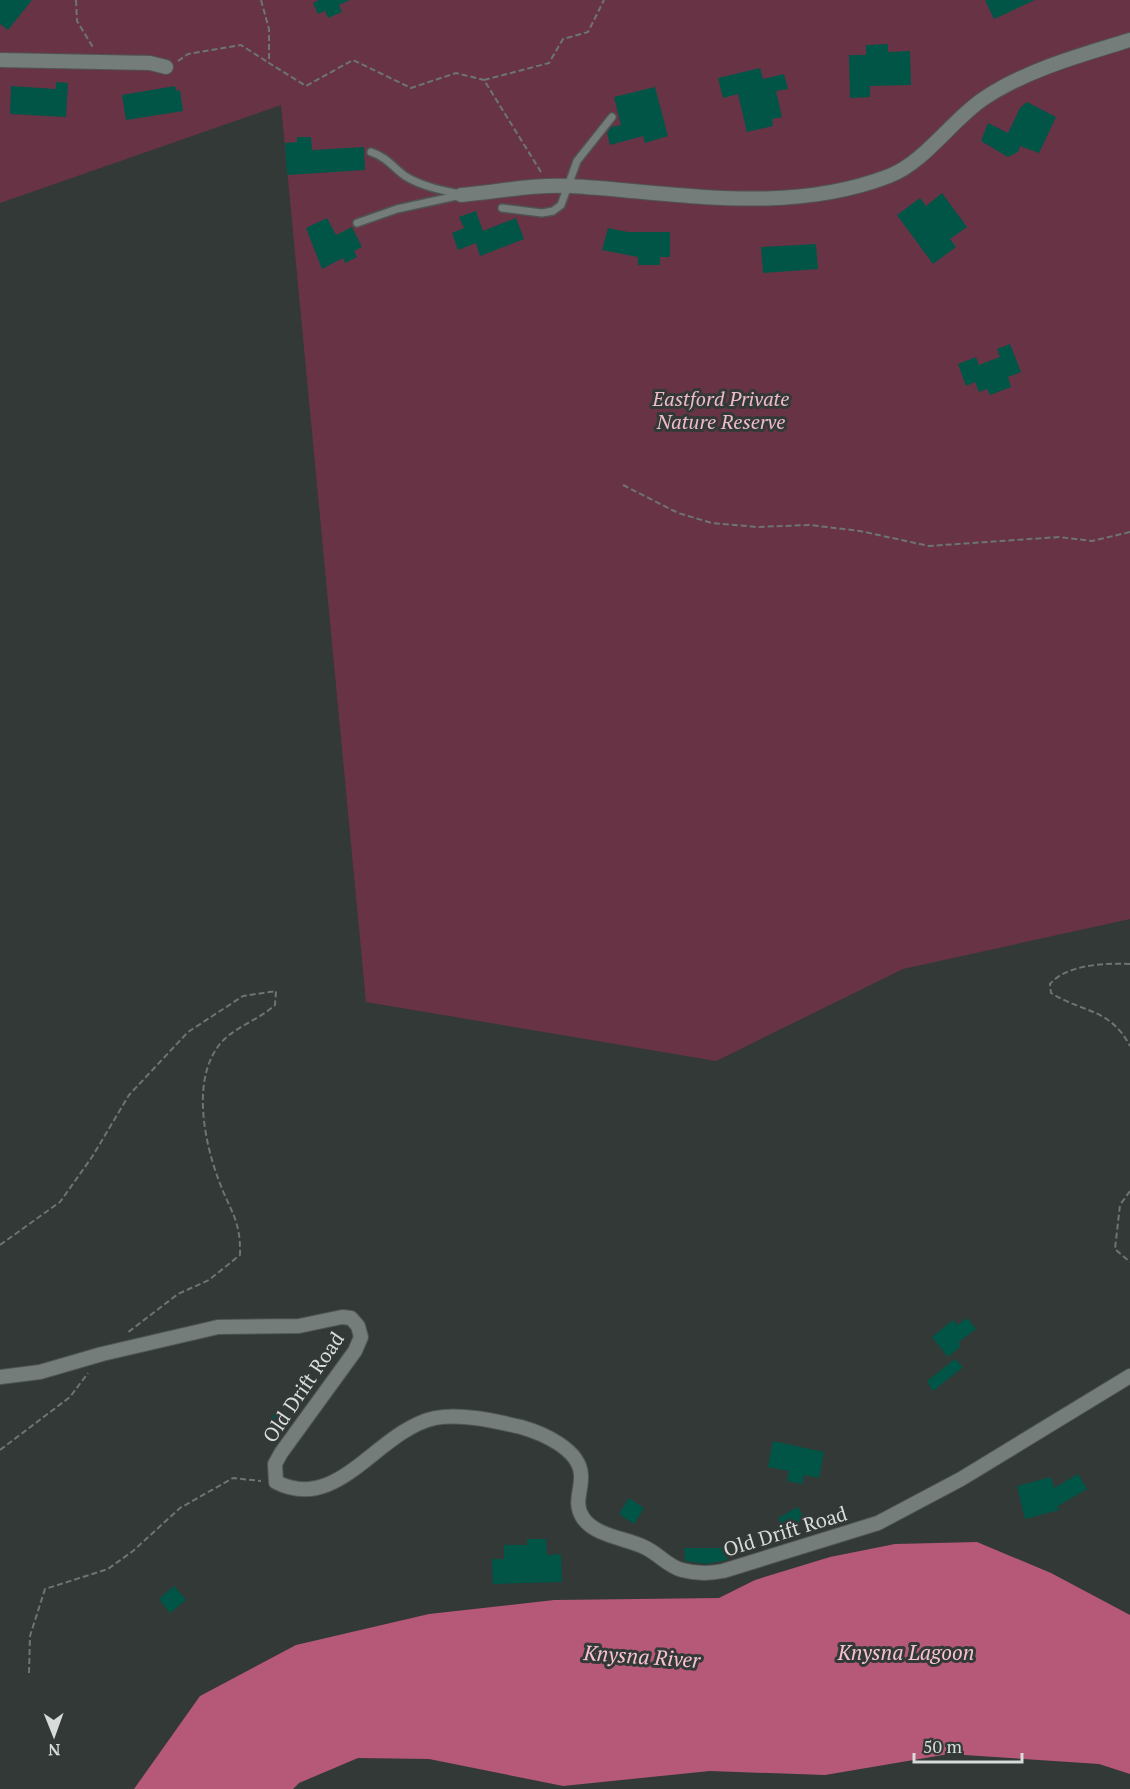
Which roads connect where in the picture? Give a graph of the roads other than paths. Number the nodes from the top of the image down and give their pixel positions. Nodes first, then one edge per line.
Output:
1 (1130, 40) edge
2 (0, 60) edge
3 (166, 67) road end
4 (612, 117) dead end
5 (371, 152) dead end
6 (568, 186) junction
7 (461, 195) junction
8 (501, 208) dead end
9 (357, 223) dead end
10 (1130, 1376) edge
11 (0, 1377) edge

1 - 6 street
2 - 3 street
4 - 6 lane
5 - 7 lane
6 - 7 street
6 - 8 lane
7 - 9 lane
10 - 11 street, Old Drift Road

